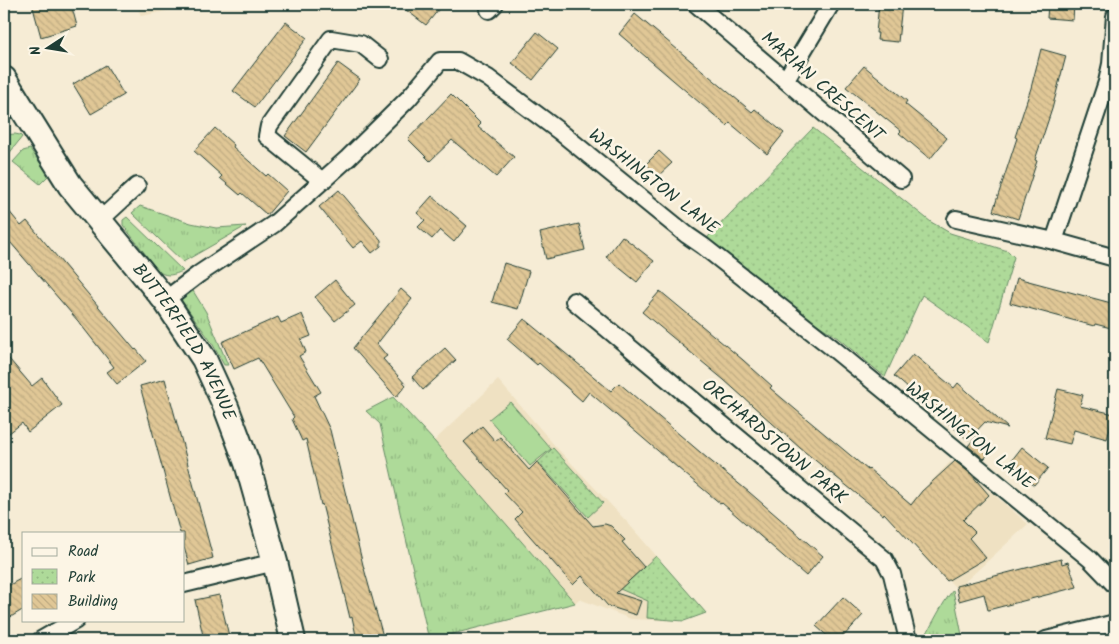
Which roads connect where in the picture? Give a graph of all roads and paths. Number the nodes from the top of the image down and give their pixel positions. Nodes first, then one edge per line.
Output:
1 (696, 4) edge
2 (831, 4) edge
3 (1115, 16) edge
4 (380, 59) dead end
5 (4, 79) edge
6 (786, 79) junction
7 (10, 108) edge
8 (901, 179) dead end
9 (321, 180) junction
10 (137, 186) dead end
11 (956, 220) dead end
12 (99, 221) junction
13 (1054, 241) junction
14 (1115, 258) edge
15 (165, 300) junction
16 (574, 301) dead end
17 (275, 562) junction
18 (185, 584) edge
19 (1115, 585) edge
20 (72, 622) edge
21 (1115, 623) edge
22 (41, 640) edge
23 (293, 640) edge
24 (908, 640) edge
25 (1046, 640) edge

1 - 6 street, MARIAN CRESCENT
2 - 6 street
3 - 13 street
4 - 9 street
5 - 7 main road, BUTTERFIELD AVENUE
6 - 8 street, MARIAN CRESCENT
7 - 12 main road, BUTTERFIELD AVENUE
9 - 15 street, WASHINGTON LANE
9 - 19 street, WASHINGTON LANE
10 - 12 street
11 - 13 street
12 - 15 main road, BUTTERFIELD AVENUE
13 - 14 street
15 - 17 main road, BUTTERFIELD AVENUE
16 - 24 street, ORCHARDSTOWN PARK
17 - 18 street
17 - 23 main road, BUTTERFIELD AVENUE
20 - 22 street
21 - 25 street

